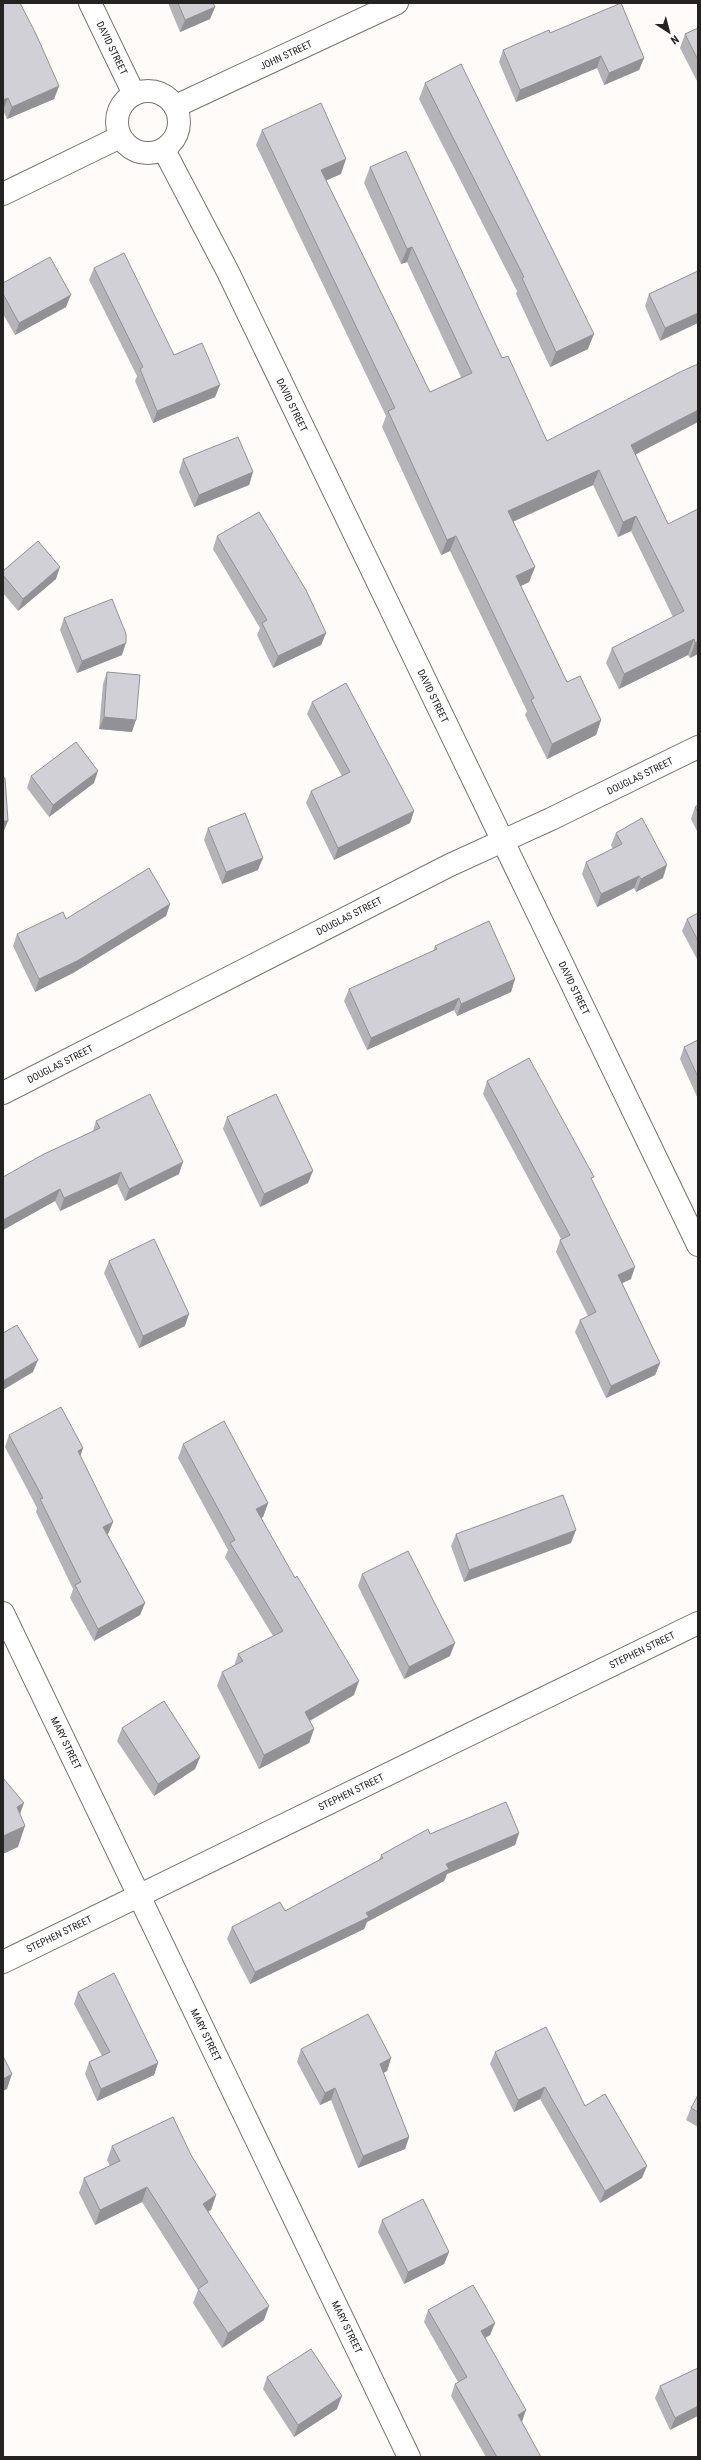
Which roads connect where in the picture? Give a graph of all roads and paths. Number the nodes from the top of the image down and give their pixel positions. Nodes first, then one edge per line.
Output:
1 (90, 3) edge
2 (397, 3) edge
3 (134, 94) junction
4 (176, 106) junction
5 (120, 137) junction
6 (164, 150) junction
7 (3, 194) edge
8 (698, 747) edge
9 (502, 840) junction
10 (3, 1093) edge
11 (698, 1245) edge
12 (3, 1613) edge
13 (698, 1623) edge
14 (139, 1895) junction
15 (3, 1962) edge
16 (409, 2457) edge

1 - 3 street, DAVID STREET
2 - 4 street, JOHN STREET
3 - 4 street
3 - 5 street
4 - 6 street
5 - 6 street
5 - 7 street
6 - 9 street, DAVID STREET
8 - 9 street, DOUGLAS STREET
9 - 10 street, DOUGLAS STREET
9 - 11 street, DAVID STREET
12 - 14 street, MARY STREET
13 - 14 street, STEPHEN STREET
14 - 15 street, STEPHEN STREET
14 - 16 street, MARY STREET

